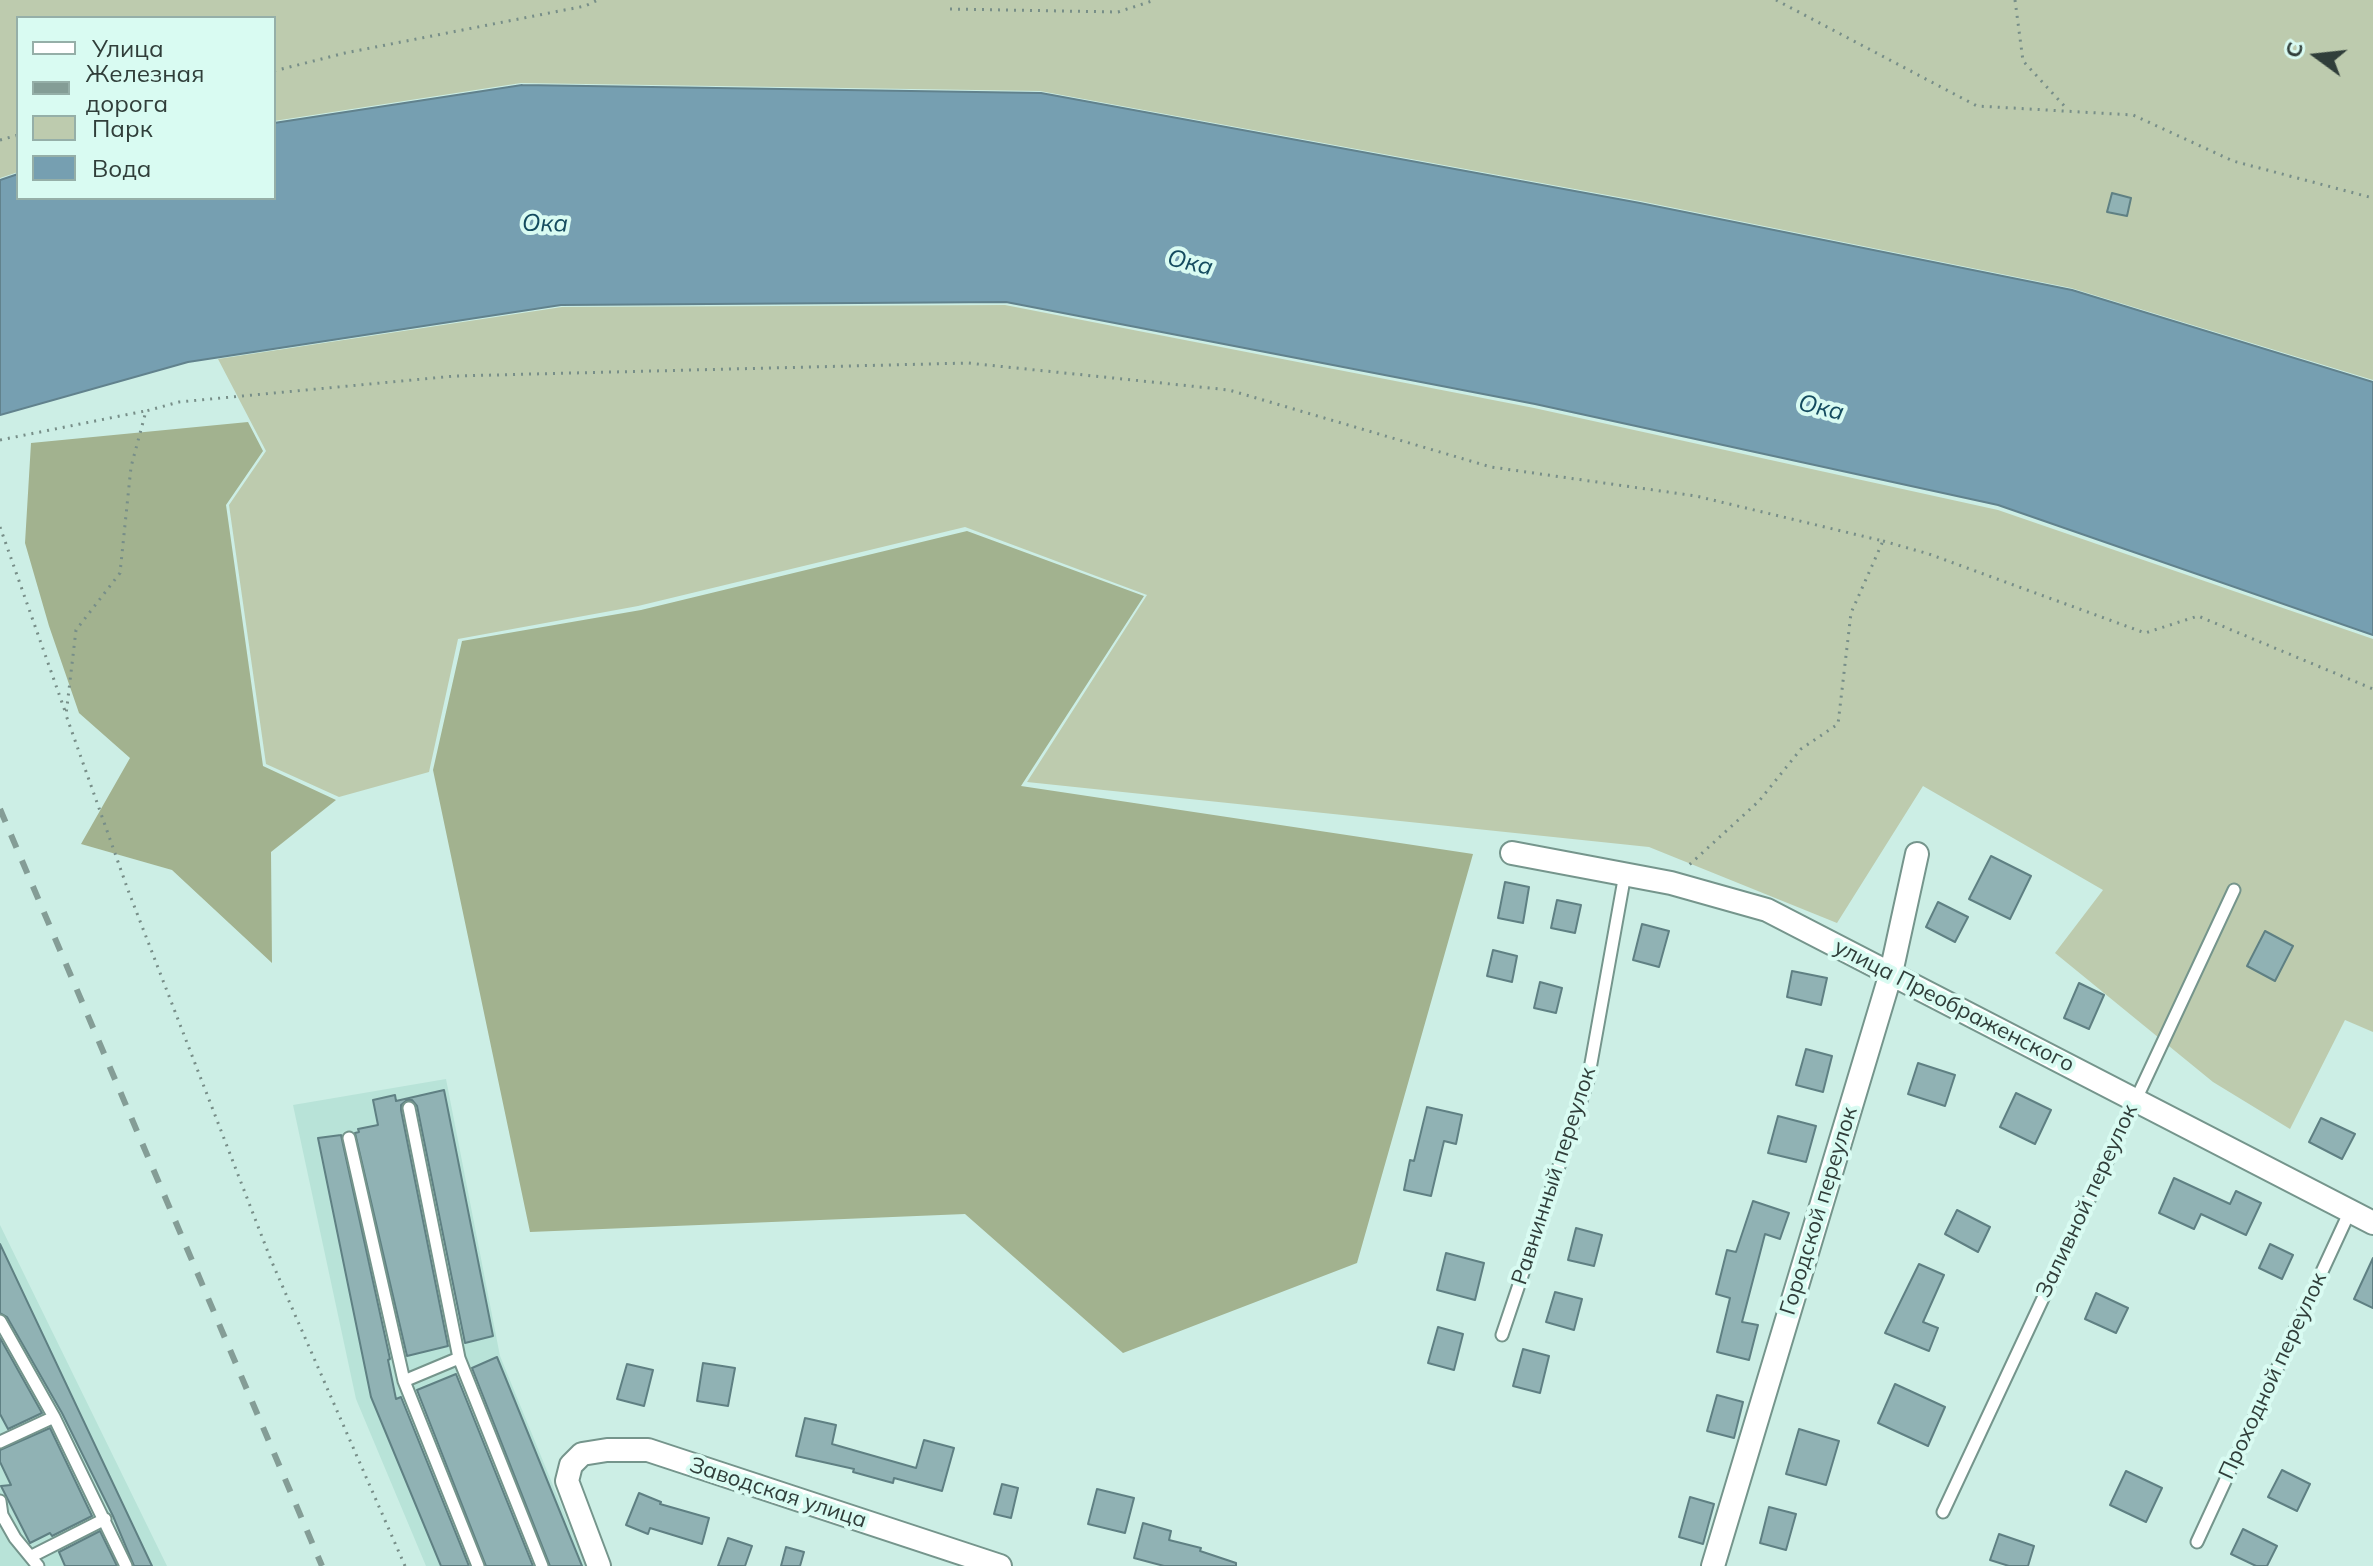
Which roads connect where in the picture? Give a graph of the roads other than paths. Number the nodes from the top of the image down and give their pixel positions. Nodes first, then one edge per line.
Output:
1 (1512, 853) dead end
2 (1917, 854) dead end
3 (1625, 874) junction
4 (2234, 890) dead end
5 (1891, 973) junction
6 (2134, 1099) junction
7 (409, 1108) dead end
8 (349, 1138) dead end
9 (2350, 1211) junction
10 (2373, 1223) edge
11 (0, 1321) edge
12 (1502, 1335) dead end
13 (459, 1358) junction
14 (404, 1381) junction
15 (54, 1417) junction
16 (0, 1442) edge
17 (0, 1501) edge
18 (1943, 1512) dead end
19 (105, 1519) junction
20 (2197, 1542) dead end
21 (35, 1561) edge
22 (126, 1566) edge
23 (478, 1566) edge
24 (542, 1566) edge
25 (599, 1566) edge
26 (1000, 1566) edge
27 (1713, 1566) edge

1 - 3 street, улица Преображенского
2 - 5 street, Городской переулок
3 - 5 street, улица Преображенского
3 - 12 lane, Равнинный переулок
4 - 6 lane, Заливной переулок
5 - 6 street, улица Преображенского
5 - 27 street, Городской переулок
6 - 9 street, улица Преображенского
6 - 18 lane, Заливной переулок
7 - 13 lane
8 - 14 lane
9 - 10 street, улица Преображенского
9 - 20 lane, Проходной переулок
11 - 15 lane
13 - 14 lane
13 - 24 lane
14 - 23 lane
15 - 16 lane
15 - 19 lane
17 - 21 lane
19 - 21 lane
19 - 22 lane
25 - 26 street, Заводская улица

